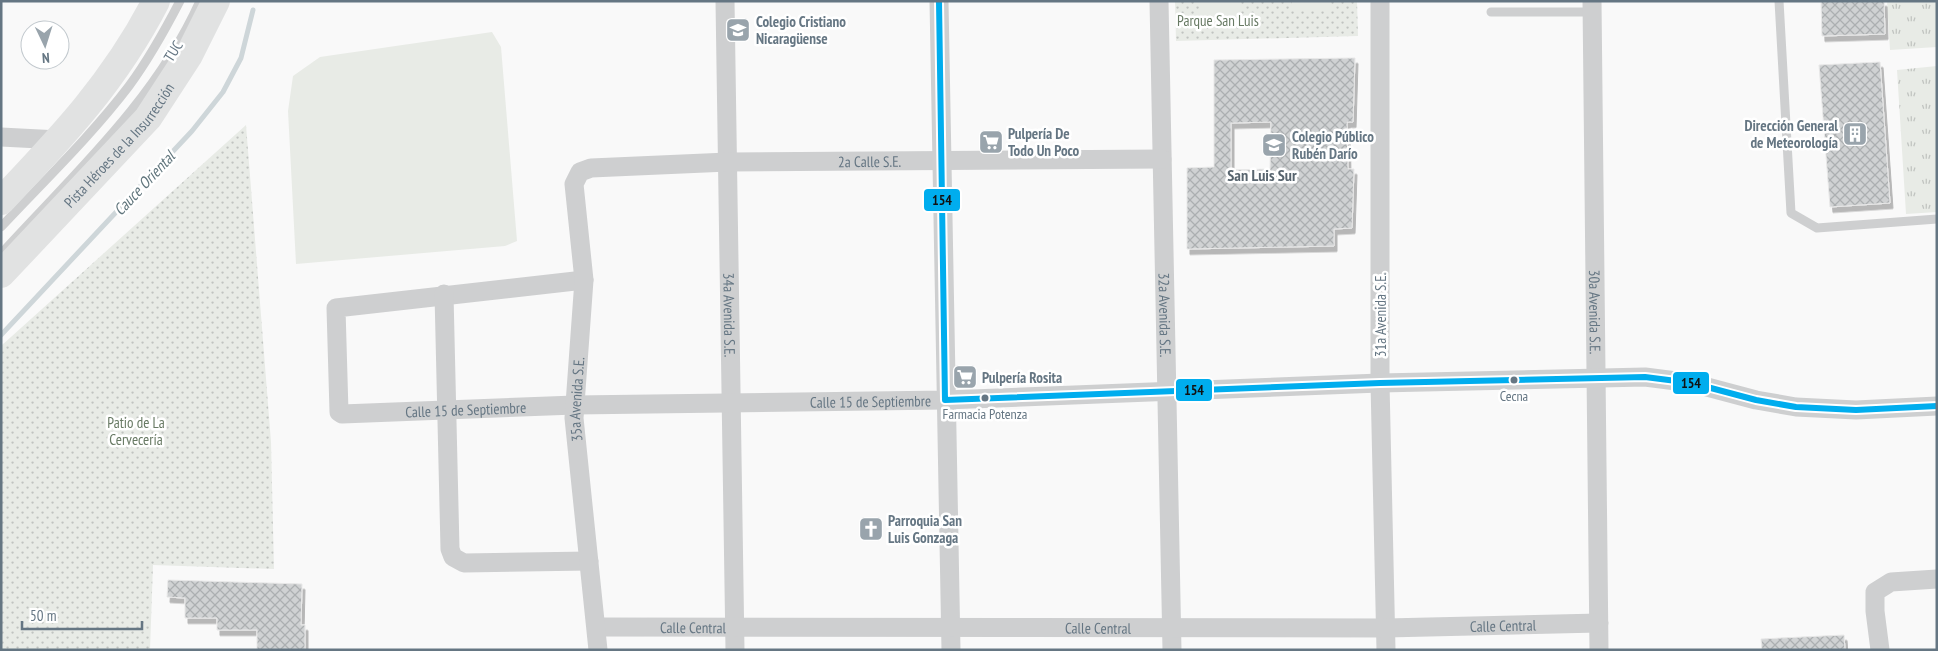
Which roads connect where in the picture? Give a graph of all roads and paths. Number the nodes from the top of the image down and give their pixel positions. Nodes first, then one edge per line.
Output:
1 (156, 1) edge
2 (180, 1) edge
3 (200, 1) edge
4 (216, 1) edge
5 (725, 1) edge
6 (939, 1) edge
7 (1159, 1) edge
8 (1380, 1) edge
9 (1779, 1) edge
10 (1592, 7) edge
11 (1491, 12) dead end
12 (1, 137) edge
13 (59, 140) junction
14 (1162, 159) junction
15 (942, 160) junction
16 (728, 162) junction
17 (580, 172) joint
18 (1, 201) edge
19 (1937, 219) edge
20 (1, 227) edge
21 (1, 254) edge
22 (1, 274) edge
23 (584, 280) junction
24 (444, 294) junction
25 (1596, 378) junction
26 (1380, 383) junction
27 (1166, 391) junction
28 (945, 400) junction
29 (731, 403) junction
30 (575, 405) junction
31 (1937, 406) edge
32 (448, 409) junction
33 (589, 560) junction
34 (1937, 579) edge
35 (1598, 623) junction
36 (597, 627) junction
37 (735, 627) junction
38 (1172, 628) junction
39 (1386, 628) junction
40 (950, 629) junction
41 (598, 650) edge
42 (736, 650) edge
43 (951, 650) edge
44 (1172, 650) edge
45 (1386, 650) edge
46 (1599, 650) edge
47 (1880, 650) edge

1 - 13 main road
2 - 20 lane, TUC
3 - 21 lane, TUC
4 - 22 main road, Pista Héroes de la Insurrección
5 - 16 street, 34a Avenida S.E.
6 - 15 street
7 - 14 street, 32a Avenida S.E.
8 - 26 street, 31a Avenida S.E.
9 - 19 lane
10 - 11 lane
10 - 25 street, 30a Avenida S.E.
12 - 13 street
13 - 18 main road
14 - 15 street, 2a Calle S.E.
14 - 27 street, 32a Avenida S.E.
15 - 16 street, 2a Calle S.E.
15 - 28 street
16 - 17 street, 2a Calle S.E.
16 - 29 street, 34a Avenida S.E.
17 - 23 street, 35a Avenida S.E.
23 - 24 street
23 - 30 street, 35a Avenida S.E.
24 - 32 street
24 - 32 street, Calle 15 de Septiembre
25 - 26 street, Calle 15 de Septiembre
25 - 31 street, Calle 15 de Septiembre
25 - 35 street, 30a Avenida S.E.
26 - 27 street, Calle 15 de Septiembre
26 - 39 street, 31a Avenida S.E.
27 - 28 street, Calle 15 de Septiembre
27 - 38 street, 32a Avenida S.E.
28 - 29 street, Calle 15 de Septiembre
28 - 40 street
29 - 30 street, Calle 15 de Septiembre
29 - 37 street, 34a Avenida S.E.
30 - 32 street, Calle 15 de Septiembre
30 - 33 street, 35a Avenida S.E.
32 - 33 street
33 - 36 street, 35a Avenida S.E.
34 - 47 street
35 - 39 street, Calle Central
35 - 46 street, 30a Avenida S.E.
36 - 37 street, Calle Central
36 - 41 street, 35a Avenida S.E.
37 - 40 street, Calle Central
37 - 42 street, 34a Avenida S.E.
38 - 39 street, Calle Central
38 - 40 street, Calle Central
38 - 44 street, 32a Avenida S.E.
39 - 45 street, 31a Avenida S.E.
40 - 43 street

